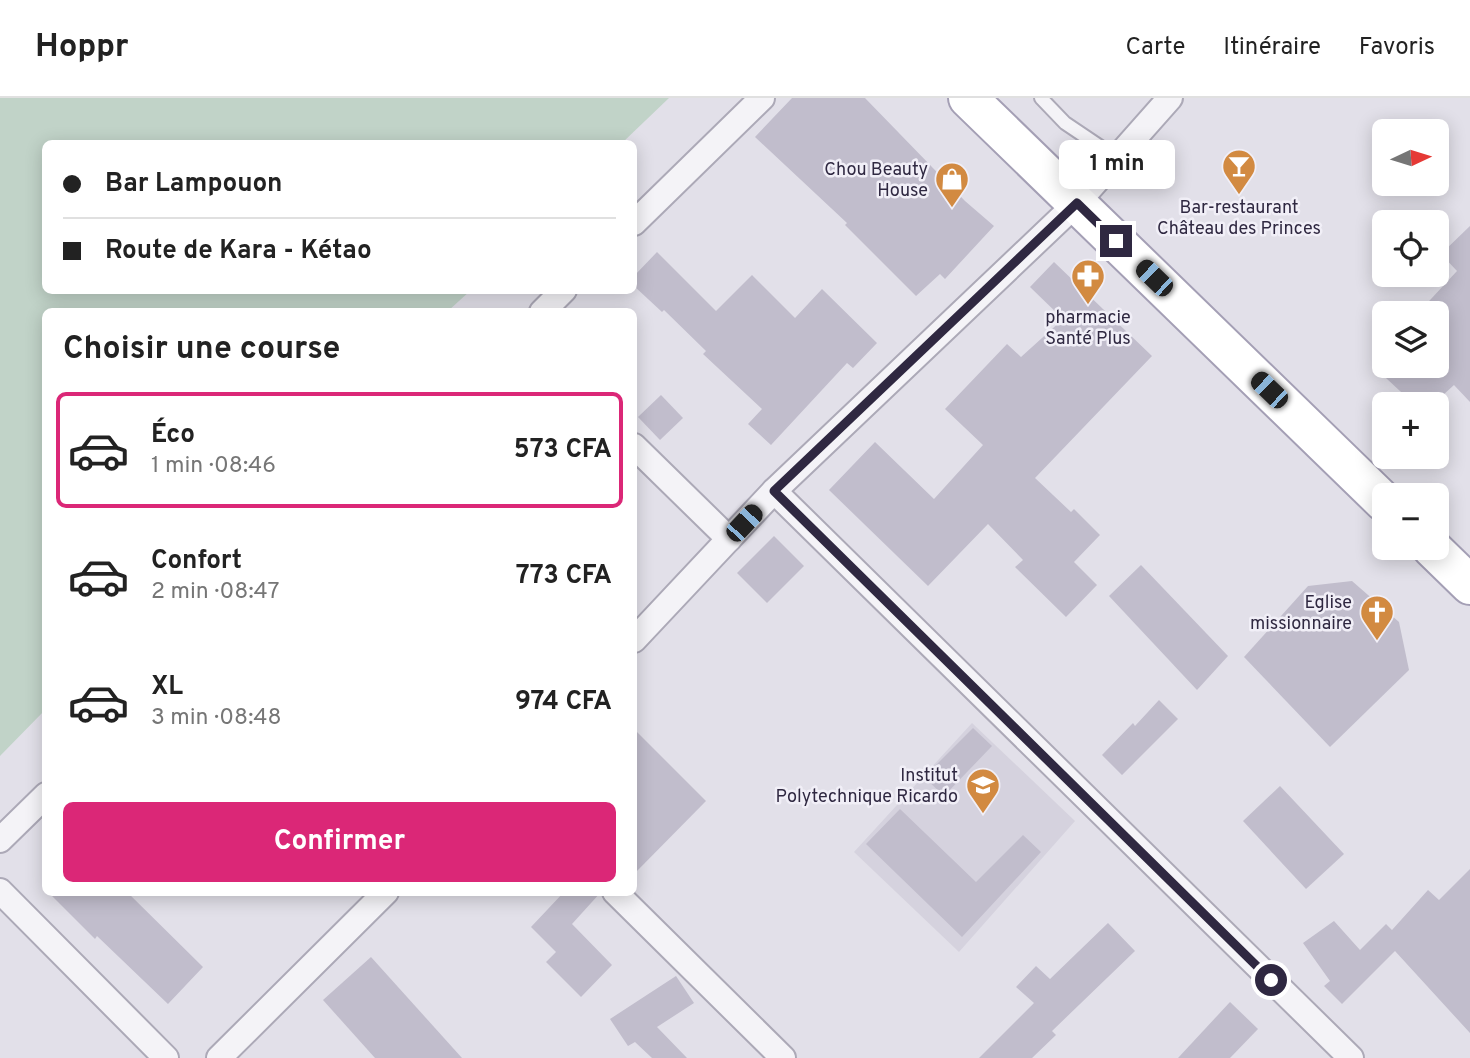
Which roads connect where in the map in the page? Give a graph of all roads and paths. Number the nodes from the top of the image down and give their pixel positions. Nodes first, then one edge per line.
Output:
1 (762, 98) edge
2 (968, 98) edge
3 (1041, 98) edge
4 (1170, 98) edge
5 (1117, 158) junction
6 (1077, 203) junction
7 (637, 220) edge
8 (560, 294) edge
9 (546, 308) edge
10 (637, 449) edge
11 (1372, 490) edge
12 (774, 491) junction
13 (729, 539) junction
14 (1444, 560) edge
15 (1470, 585) edge
16 (637, 637) edge
17 (42, 799) edge
18 (0, 839) edge
19 (0, 891) edge
20 (382, 896) edge
21 (619, 896) edge
22 (166, 1058) edge
23 (219, 1058) edge
24 (783, 1058) edge
25 (1351, 1058) edge

1 - 7 street
2 - 6 main road
3 - 5 lane
4 - 5 street
5 - 6 street
6 - 11 main road
6 - 12 street
8 - 9 street
10 - 13 street
12 - 13 street
12 - 25 street
13 - 16 street
14 - 15 main road
17 - 18 street
19 - 22 street
20 - 23 street
21 - 24 street

